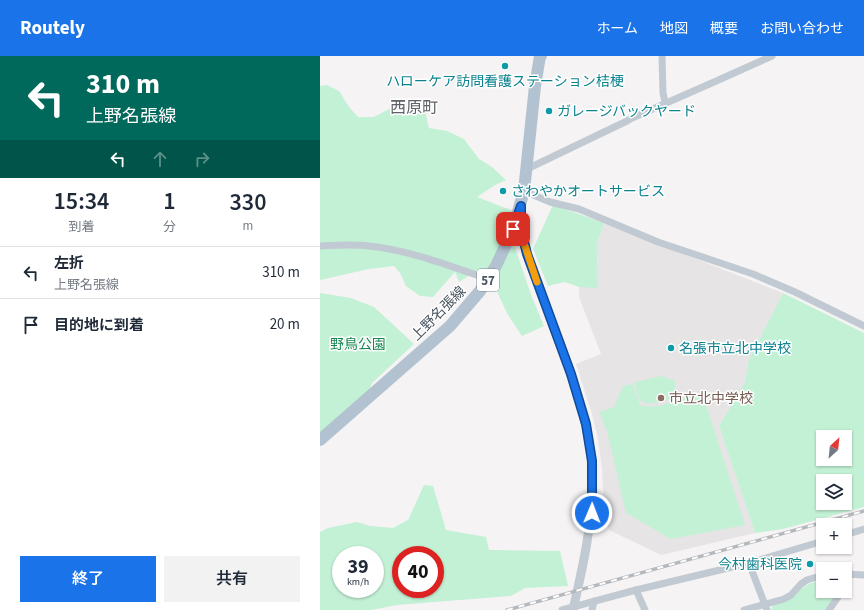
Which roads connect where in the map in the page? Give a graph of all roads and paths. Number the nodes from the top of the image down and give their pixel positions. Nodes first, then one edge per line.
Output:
1 (540, 56) edge
2 (662, 56) edge
3 (772, 56) edge
4 (666, 102) junction
5 (527, 170) junction
6 (524, 191) junction
7 (521, 206) junction
8 (320, 246) edge
9 (488, 279) junction
10 (864, 326) edge
11 (320, 440) edge
12 (864, 529) edge
13 (852, 533) edge
14 (816, 543) edge
15 (749, 563) junction
16 (852, 574) edge
17 (864, 575) edge
18 (816, 577) edge
19 (636, 590) junction
20 (837, 598) edge
21 (594, 602) junction
22 (766, 607) edge
23 (562, 610) edge
24 (573, 610) edge
25 (592, 610) edge
26 (645, 610) edge
27 (744, 610) edge
28 (829, 610) edge

1 - 5 main road, 上野名張線 / 57
2 - 4 street
3 - 4 street
4 - 5 street
5 - 6 main road, 上野名張線 / 57
6 - 7 main road, 上野名張線 / 57
6 - 10 street
7 - 9 main road, 上野名張線 / 57
7 - 24 street
8 - 9 street
9 - 11 main road, 上野名張線 / 57
12 - 13 street
14 - 15 street
15 - 19 street
15 - 22 street
16 - 17 street
18 - 22 street
19 - 21 street
19 - 26 street
20 - 28 street
21 - 23 street
21 - 25 street
22 - 27 street

